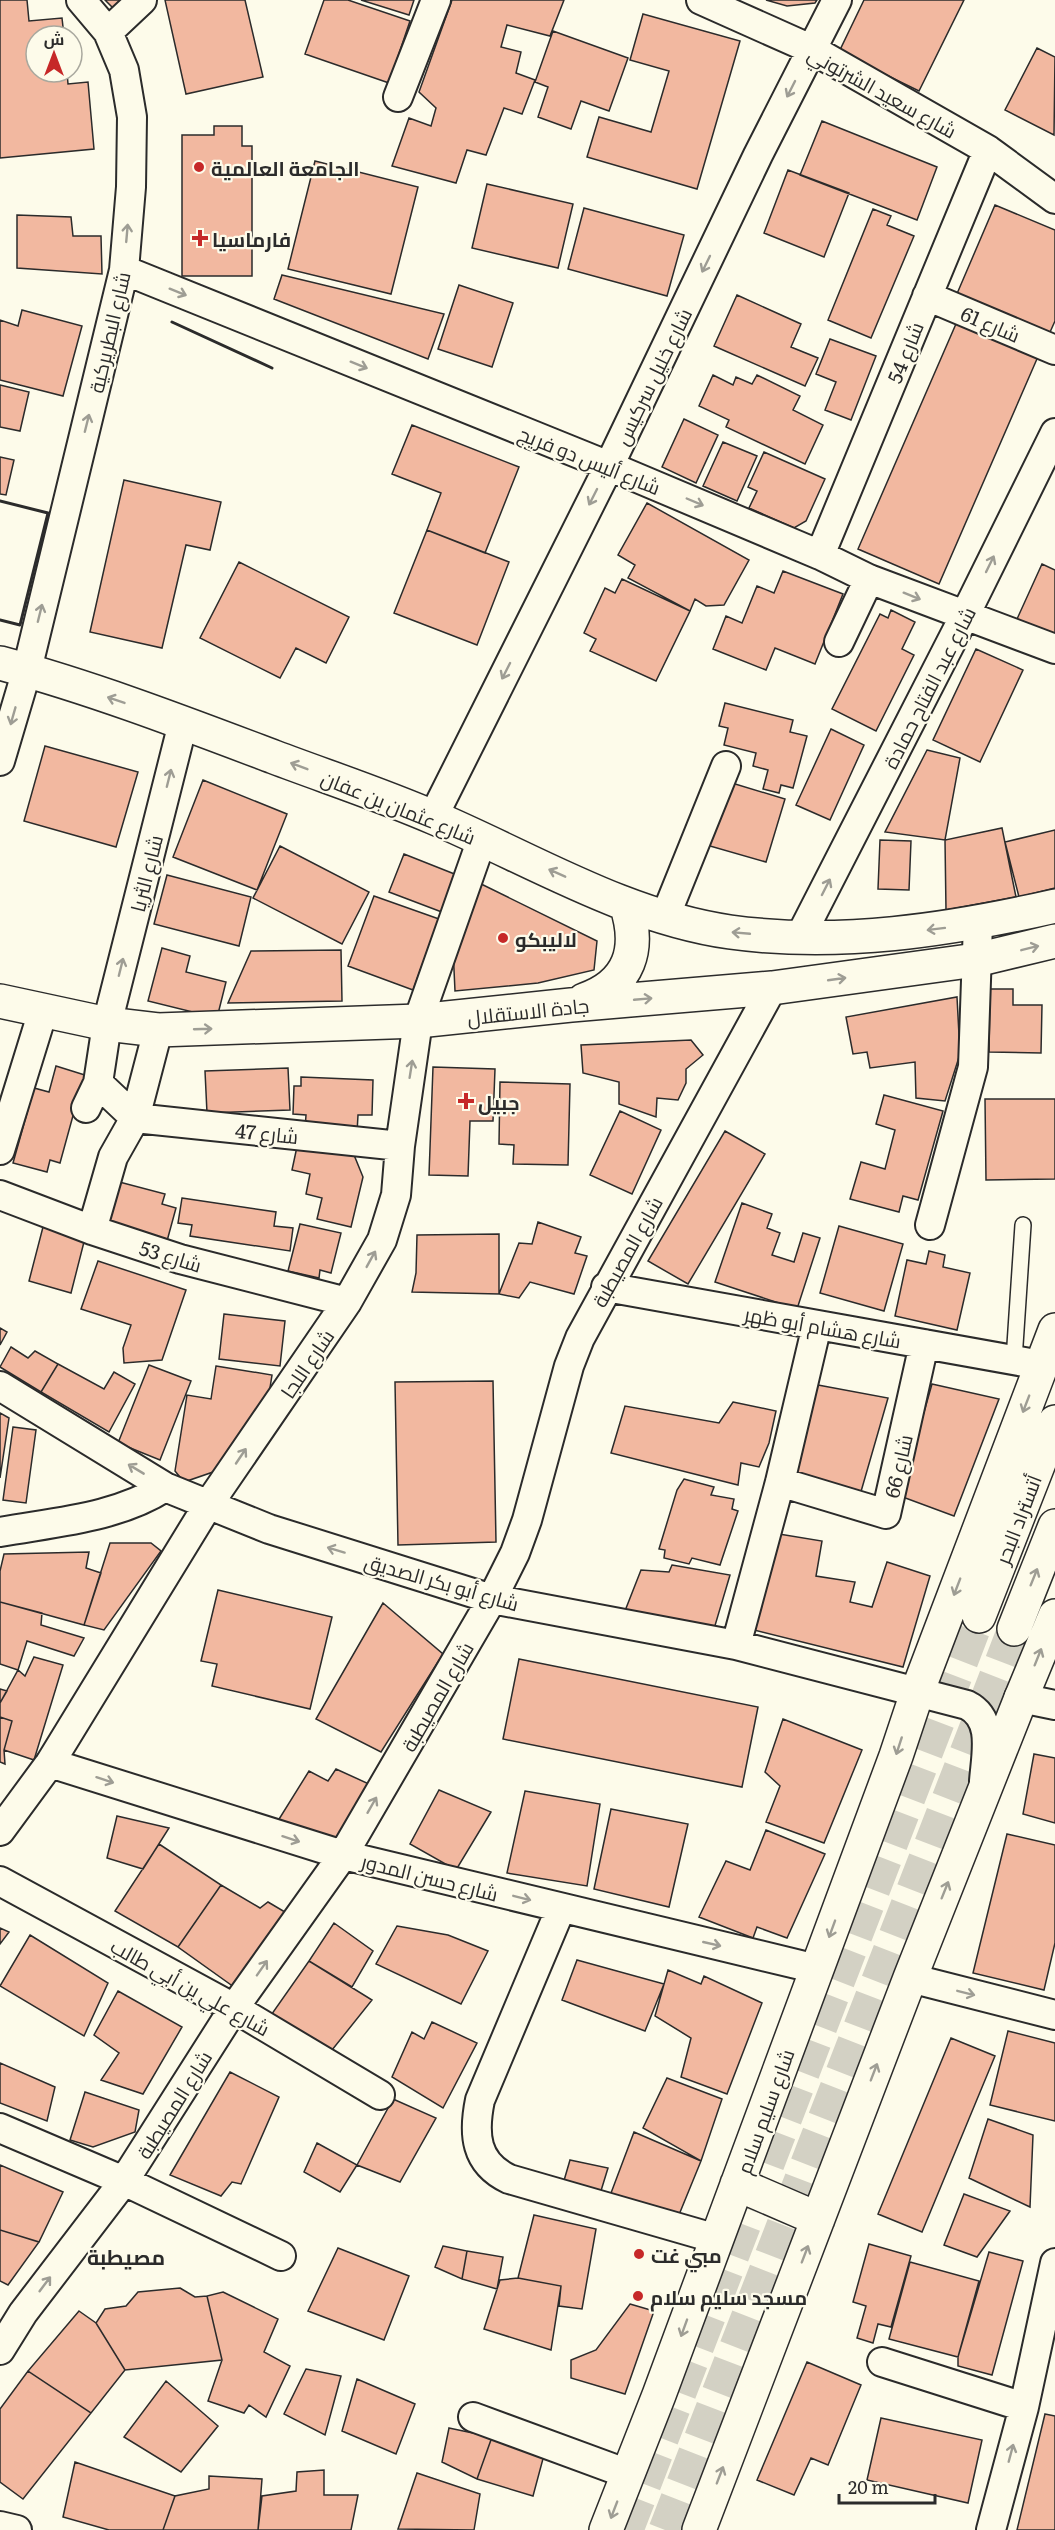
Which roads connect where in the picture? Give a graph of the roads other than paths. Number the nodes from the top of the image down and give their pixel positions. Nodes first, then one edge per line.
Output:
1 (81, 0) edge
2 (142, 0) edge
3 (436, 0) edge
4 (701, 0) edge
5 (837, 0) edge
6 (108, 32) junction
7 (811, 49) junction
8 (398, 98) dead end
9 (988, 150) junction
10 (1055, 199) edge
11 (124, 270) junction
12 (927, 296) junction
13 (1055, 350) edge
14 (1055, 433) edge
15 (609, 466) junction
16 (820, 555) junction
17 (869, 579) junction
18 (964, 617) junction
19 (839, 642) dead end
20 (1055, 649) edge
21 (13, 666) edge
22 (183, 723) junction
23 (0, 761) edge
24 (726, 766) dead end
25 (433, 817) junction
26 (482, 839) junction
27 (626, 904) junction
28 (1055, 906) edge
29 (665, 917) junction
30 (978, 923) junction
31 (800, 939) junction
32 (1055, 941) edge
33 (976, 960) junction
34 (772, 988) junction
35 (0, 1001) edge
36 (571, 1005) junction
37 (42, 1011) junction
38 (418, 1022) junction
39 (107, 1024) junction
40 (158, 1030) junction
41 (98, 1083) junction
42 (86, 1108) dead end
43 (135, 1118) junction
44 (400, 1146) junction
45 (0, 1150) edge
46 (0, 1195) edge
47 (930, 1225) dead end
48 (1023, 1225) dead end
49 (92, 1230) junction
50 (606, 1287) junction
51 (347, 1302) junction
52 (817, 1325) junction
53 (1055, 1330) edge
54 (924, 1344) junction
55 (1027, 1363) junction
56 (0, 1386) edge
57 (1055, 1422) edge
58 (780, 1482) junction
59 (165, 1487) junction
60 (208, 1505) junction
61 (1055, 1526) edge
62 (0, 1532) edge
63 (492, 1599) junction
64 (979, 1616) tunnel mouth
65 (1055, 1616) edge
66 (1014, 1629) tunnel mouth
67 (736, 1645) junction
68 (918, 1690) junction
69 (1021, 1698) junction
70 (1055, 1705) edge
71 (50, 1762) junction
72 (984, 1793) junction
73 (0, 1832) edge
74 (343, 1855) junction
75 (0, 1881) edge
76 (561, 1908) junction
77 (817, 1969) junction
78 (910, 1978) junction
79 (234, 2008) junction
80 (1055, 2015) edge
81 (380, 2095) dead end
82 (0, 2128) edge
83 (124, 2181) junction
84 (737, 2184) junction
85 (818, 2219) junction
86 (717, 2240) junction
87 (281, 2256) dead end
88 (1055, 2263) edge
89 (12, 2308) edge
90 (0, 2350) edge
91 (882, 2362) dead end
92 (1024, 2407) junction
93 (473, 2417) dead end
94 (628, 2474) junction
95 (0, 2526) edge
96 (17, 2530) edge
97 (606, 2530) edge
98 (699, 2530) edge
99 (991, 2530) edge

1 - 6 street, شارع البطريركية
2 - 6 street
3 - 8 street
4 - 7 street, شارع سعيد الشرتوني
5 - 7 street, شارع خليل سركيس
11 -> 6 street, شارع البطريركية
7 - 9 street, شارع سعيد الشرتوني
7 -> 15 street, شارع خليل سركيس
9 - 10 street, شارع سعيد الشرتوني
9 - 12 street, شارع 54
11 -> 15 street, شارع أليس دو فريج
21 -> 11 street, شارع البطريركية
12 - 13 street, شارع 61
12 - 16 street, شارع 54
18 -> 14 street, شارع عبد الفتاح حمادة
15 -> 16 street, شارع أليس دو فريج
15 -> 25 street, شارع خليل سركيس
16 - 17 street, شارع أليس دو فريج
17 -> 18 street, شارع أليس دو فريج
17 - 19 street
18 - 20 street, شارع أليس دو فريج
31 -> 18 street, شارع عبد الفتاح حمادة
22 -> 21 main road, شارع عثمان بن عفان
21 -> 23 street, شارع البطريركية
25 -> 22 main road, شارع عثمان بن عفان
39 -> 22 street, شارع الثريا
24 - 29 street
25 - 26 main road, شارع عثمان بن عفان
27 -> 26 main road, شارع عثمان بن عفان
26 - 38 street, شارع اللجا
27 - 29 main road, شارع عثمان بن عفان
27 - 36 main road
28 - 30 main road
31 -> 29 main road, شارع عثمان بن عفان
30 -> 31 main road
30 - 33 street
33 -> 32 main road, جادة الاستقلال
34 -> 33 main road, جادة الاستقلال
33 - 47 street
36 -> 34 main road, جادة الاستقلال
34 - 50 street, شارع المصيطبة
35 - 37 main road, جادة الاستقلال
36 - 38 main road, جادة الاستقلال
37 - 39 main road, جادة الاستقلال
37 - 45 street
40 -> 38 main road, جادة الاستقلال
44 -> 38 street, شارع اللجا
39 - 40 main road, جادة الاستقلال
39 - 41 street, شارع الثريا
40 - 43 street
41 - 42 street, شارع الثريا
41 - 43 street
43 - 44 street, شارع 47
43 - 49 street
51 -> 44 street, شارع اللجا
46 - 49 street, شارع 53
48 - 55 lane
49 - 51 street, شارع 53
50 - 52 street, شارع هشام أبو ظهر
50 - 63 street, شارع المصيطبة
60 -> 51 street, شارع اللجا
52 - 54 street, شارع هشام أبو ظهر
52 - 58 street
53 - 55 main road, شارع سليم سلام
54 - 55 street, شارع هشام أبو ظهر
54 - 58 street, شارع 66
55 -> 68 main road, شارع سليم سلام
59 -> 56 street, شارع أبو بكر الصديق
57 - 64 main road, أتستراد البحر
58 - 67 street
59 - 60 street, شارع أبو بكر الصديق
59 - 62 street
63 -> 60 street, شارع أبو بكر الصديق
60 - 71 street, شارع اللجا
66 -> 61 main road, أتستراد البحر
63 - 67 street, شارع أبو بكر الصديق
74 -> 63 street, شارع المصيطبة
69 -> 65 main road
67 - 68 street, شارع أبو بكر الصديق
68 - 72 street, شارع أبو بكر الصديق
68 -> 77 main road, شارع سليم سلام
69 - 70 street
69 - 72 main road
71 - 73 street, شارع اللجا
71 -> 74 street, شارع حسن المدور
78 -> 72 main road
74 -> 76 street, شارع حسن المدور
79 -> 74 street, شارع المصيطبة
75 - 79 street, شارع علي بن أبي طالب
76 -> 77 street, شارع حسن المدور
76 - 86 street
77 - 84 main road, شارع سليم سلام
78 -> 80 street
85 -> 78 main road
79 - 81 street, شارع علي بن أبي طالب
79 - 83 street, شارع المصيطبة
82 - 83 street
83 - 87 street
89 -> 83 street, شارع المصيطبة
84 - 85 main road
84 - 86 main road, شارع سليم سلام
98 -> 85 main road
86 -> 94 main road, شارع سليم سلام
88 - 92 street
89 - 90 street, شارع المصيطبة
91 - 92 street
99 -> 92 street
93 - 94 street
94 -> 97 main road, شارع سليم سلام
95 - 96 street

